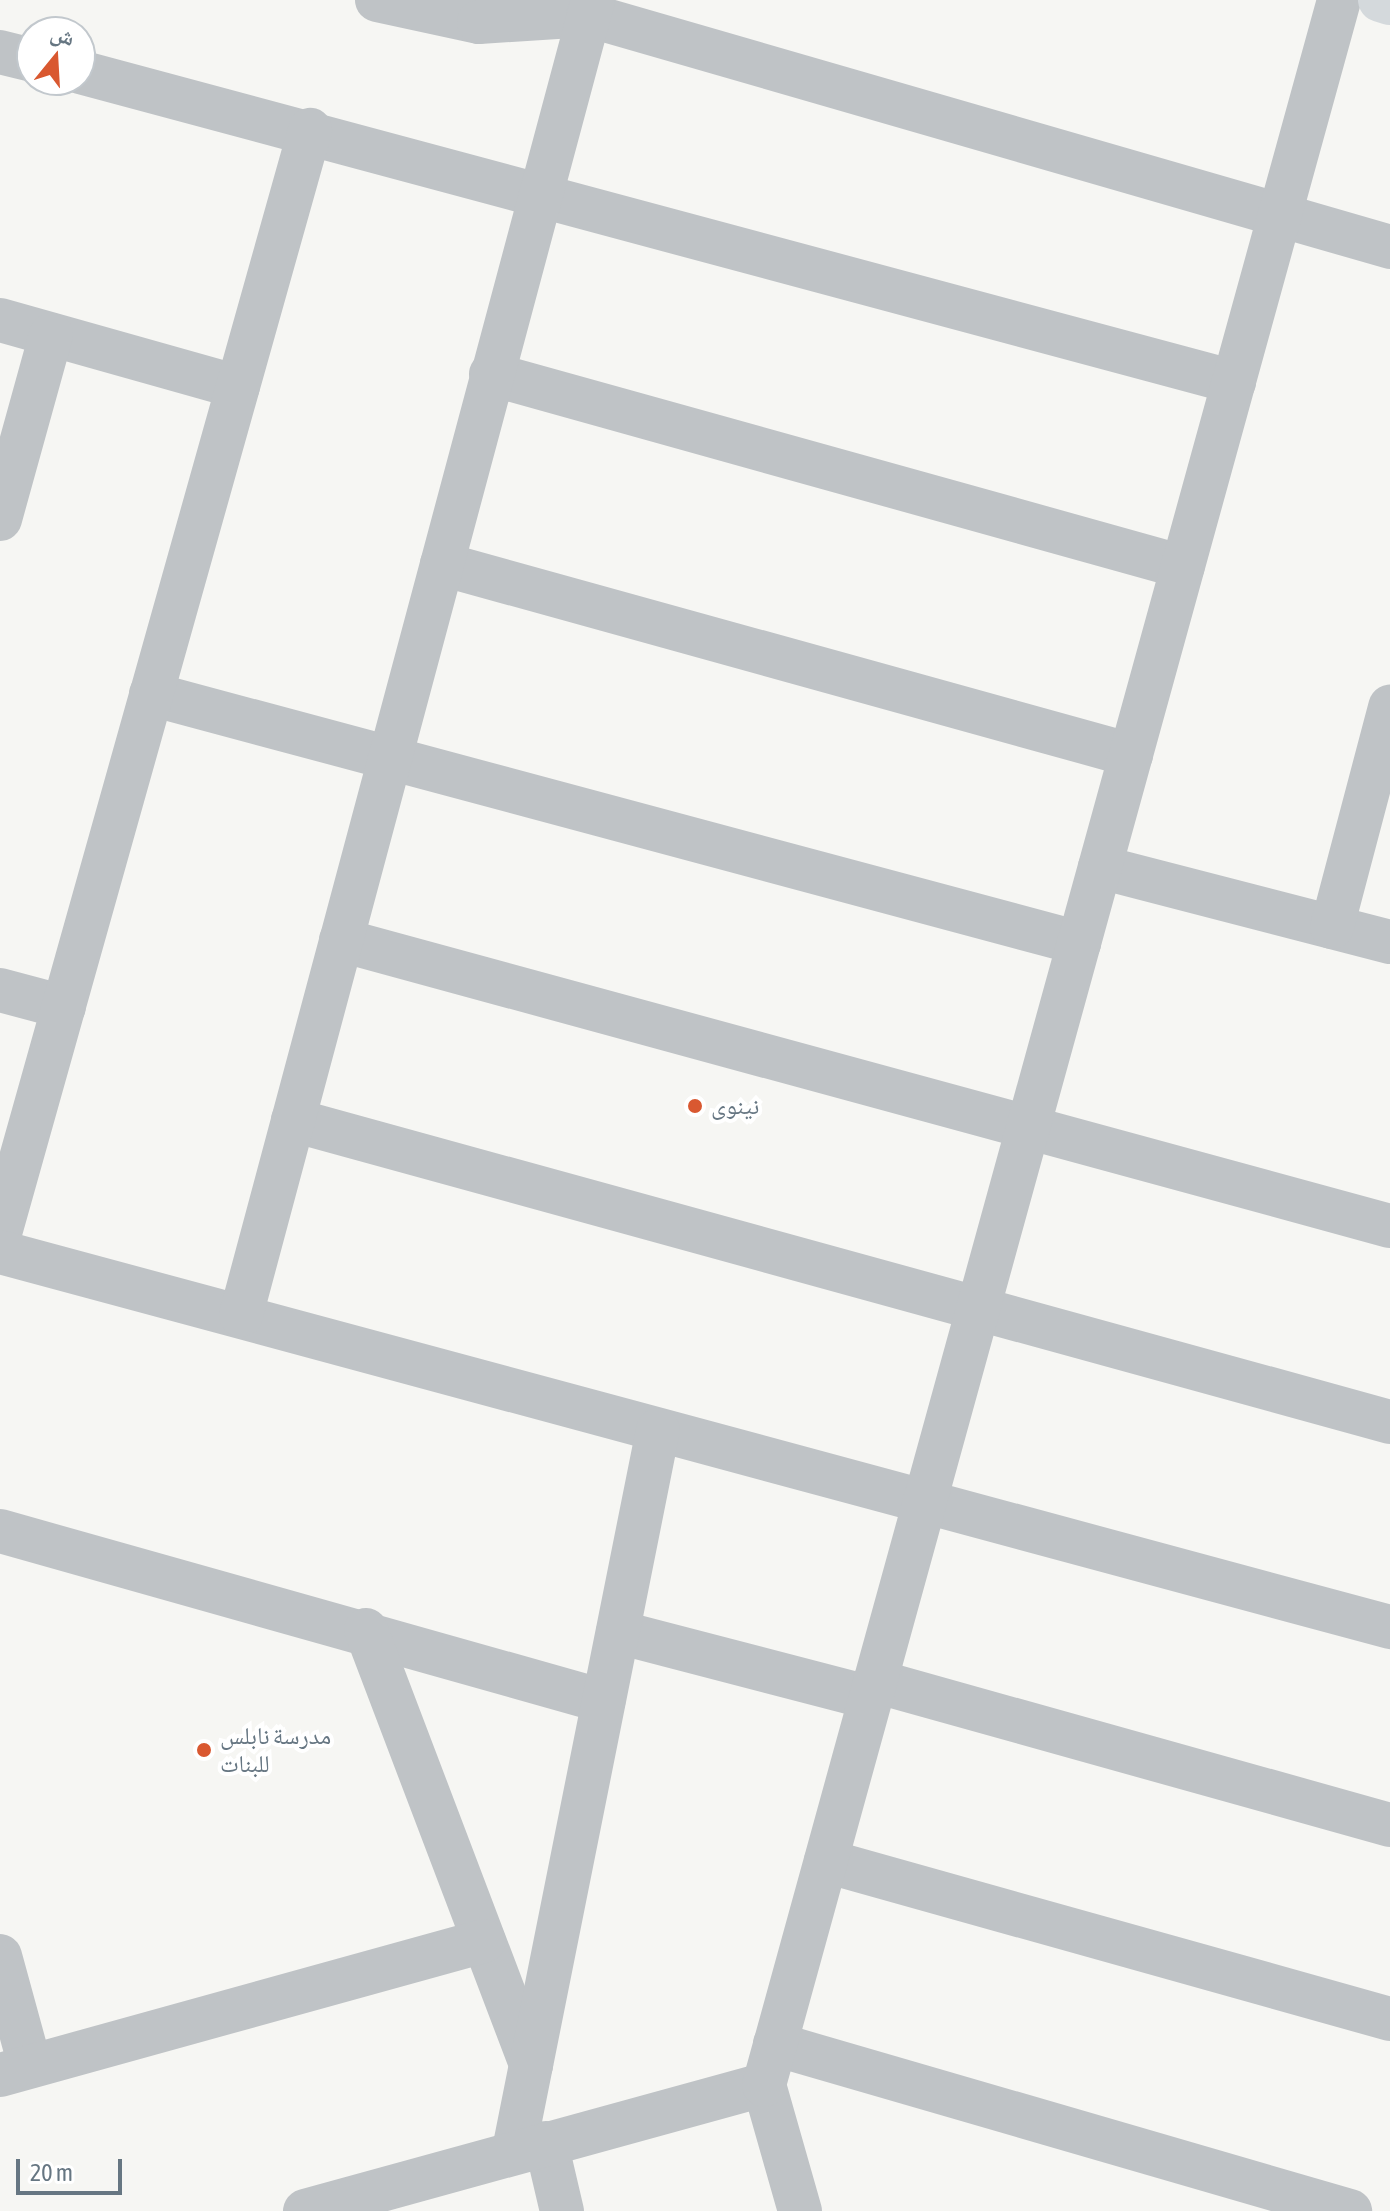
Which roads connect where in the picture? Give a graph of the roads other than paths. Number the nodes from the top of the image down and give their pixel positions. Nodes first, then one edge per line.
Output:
1 (377, 0) edge
2 (1339, 0) edge
3 (1380, 0) edge
4 (1390, 3) edge
5 (590, 8) edge
6 (96, 76) edge
7 (310, 130) junction
8 (538, 194) junction
9 (1280, 214) junction
10 (1390, 247) edge
11 (0, 320) edge
12 (51, 335) junction
13 (491, 374) junction
14 (1234, 382) junction
15 (238, 387) junction
16 (0, 519) edge
17 (442, 564) junction
18 (1183, 567) junction
19 (151, 694) junction
20 (1390, 707) edge
21 (1131, 755) junction
22 (390, 757) junction
23 (1100, 867) junction
24 (1332, 927) junction
25 (341, 940) junction
26 (1390, 942) edge
27 (1079, 943) junction
28 (0, 990) edge
29 (64, 1007) junction
30 (293, 1120) junction
31 (1028, 1127) junction
32 (1390, 1226) edge
33 (0, 1233) edge
34 (0, 1252) edge
35 (979, 1307) junction
36 (241, 1315) junction
37 (1390, 1422) edge
38 (658, 1430) junction
39 (926, 1498) junction
40 (0, 1531) edge
41 (1390, 1627) edge
42 (366, 1630) junction
43 (618, 1632) junction
44 (873, 1689) junction
45 (603, 1701) junction
46 (1390, 1825) edge
47 (826, 1861) junction
48 (484, 1941) junction
49 (0, 1956) edge
50 (1390, 2019) edge
51 (531, 2065) junction
52 (770, 2065) junction
53 (15, 2070) edge
54 (530, 2146) junction
55 (305, 2211) edge
56 (562, 2211) edge
57 (800, 2211) edge
58 (1350, 2211) edge

1 - 5 street
2 - 9 street
3 - 4 main road
5 - 8 street
5 - 9 street
6 - 7 street
7 - 8 street
7 - 15 street
8 - 13 street
8 - 14 street
9 - 10 street
9 - 14 street
11 - 12 street
12 - 15 street
12 - 16 street
13 - 17 street
13 - 18 street
14 - 18 street
15 - 19 street
17 - 21 street
17 - 22 street
18 - 21 street
19 - 22 street
19 - 29 street
20 - 24 street
21 - 23 street
22 - 25 street
22 - 27 street
23 - 24 street
23 - 27 street
24 - 26 street
25 - 30 street
25 - 31 street
27 - 31 street
28 - 29 street
29 - 33 street
30 - 35 street
30 - 36 street
31 - 32 street
31 - 35 street
34 - 36 street
35 - 37 street
35 - 39 street
36 - 38 street
38 - 39 street
38 - 43 street
39 - 41 street
39 - 44 street
40 - 42 street
42 - 45 street
42 - 48 street
43 - 44 street
43 - 45 street
44 - 46 street
44 - 47 street
45 - 51 street
47 - 50 street
47 - 52 street
48 - 51 street
48 - 53 street
49 - 53 street
51 - 54 street
52 - 54 street
52 - 57 street
52 - 58 street
54 - 55 street
54 - 56 street

